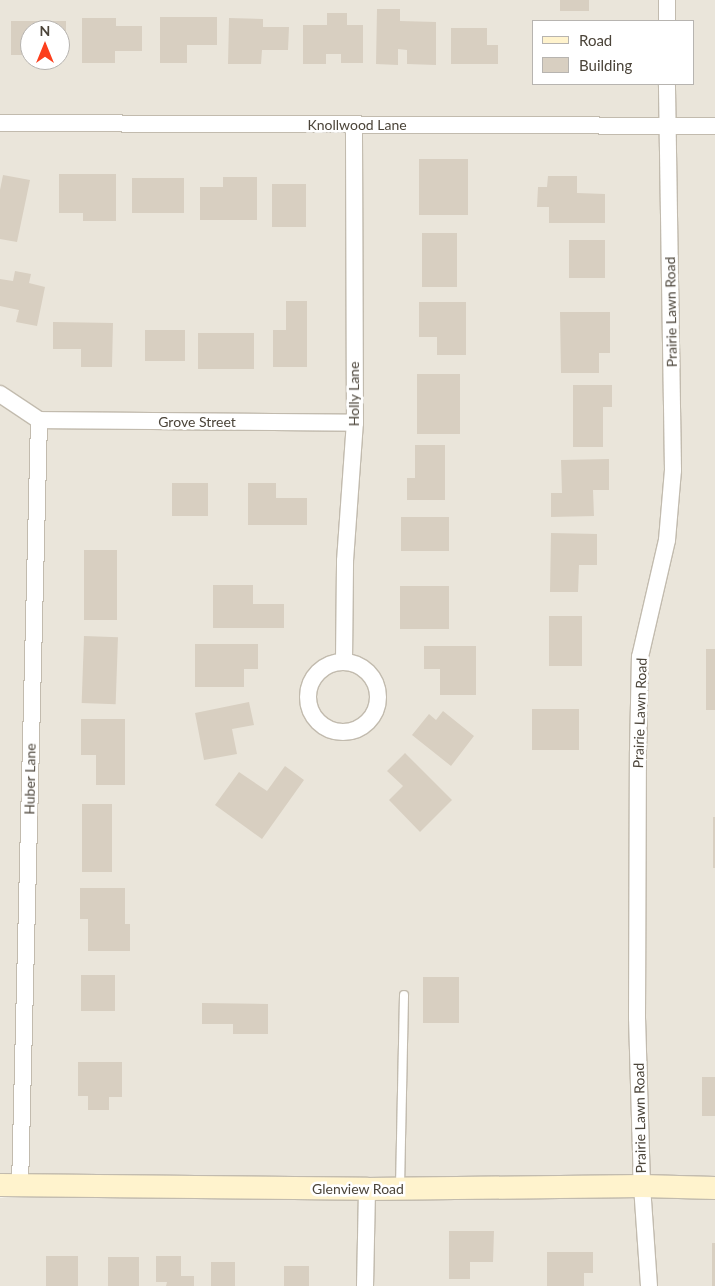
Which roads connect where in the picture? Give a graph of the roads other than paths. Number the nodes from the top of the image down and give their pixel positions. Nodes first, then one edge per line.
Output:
1 (667, 0) edge
2 (667, 20) edge
3 (667, 85) edge
4 (0, 123) edge
5 (354, 125) junction
6 (667, 125) junction
7 (715, 126) edge
8 (0, 394) edge
9 (39, 420) junction
10 (355, 423) junction
11 (344, 662) junction
12 (404, 995) dead end
13 (10, 1185) edge
14 (642, 1186) junction
15 (715, 1188) edge
16 (400, 1189) junction
17 (367, 1190) junction
18 (365, 1286) edge
19 (649, 1286) edge

1 - 2 street
3 - 6 street, Prairie Lawn Road
4 - 5 street, Knollwood Lane
5 - 6 street, Knollwood Lane
5 - 10 street, Holly Lane
6 - 7 street, Knollwood Lane
6 - 14 street, Prairie Lawn Road
8 - 9 street
9 - 10 street, Grove Street
9 - 13 street, Huber Lane
10 - 11 street, Holly Lane
11 - 11 street
12 - 16 lane
13 - 17 main road, Glenview Road
14 - 15 main road, Glenview Road
14 - 16 main road, Glenview Road
14 - 19 street, Prairie Lawn Road
16 - 17 main road, Glenview Road
17 - 18 street

